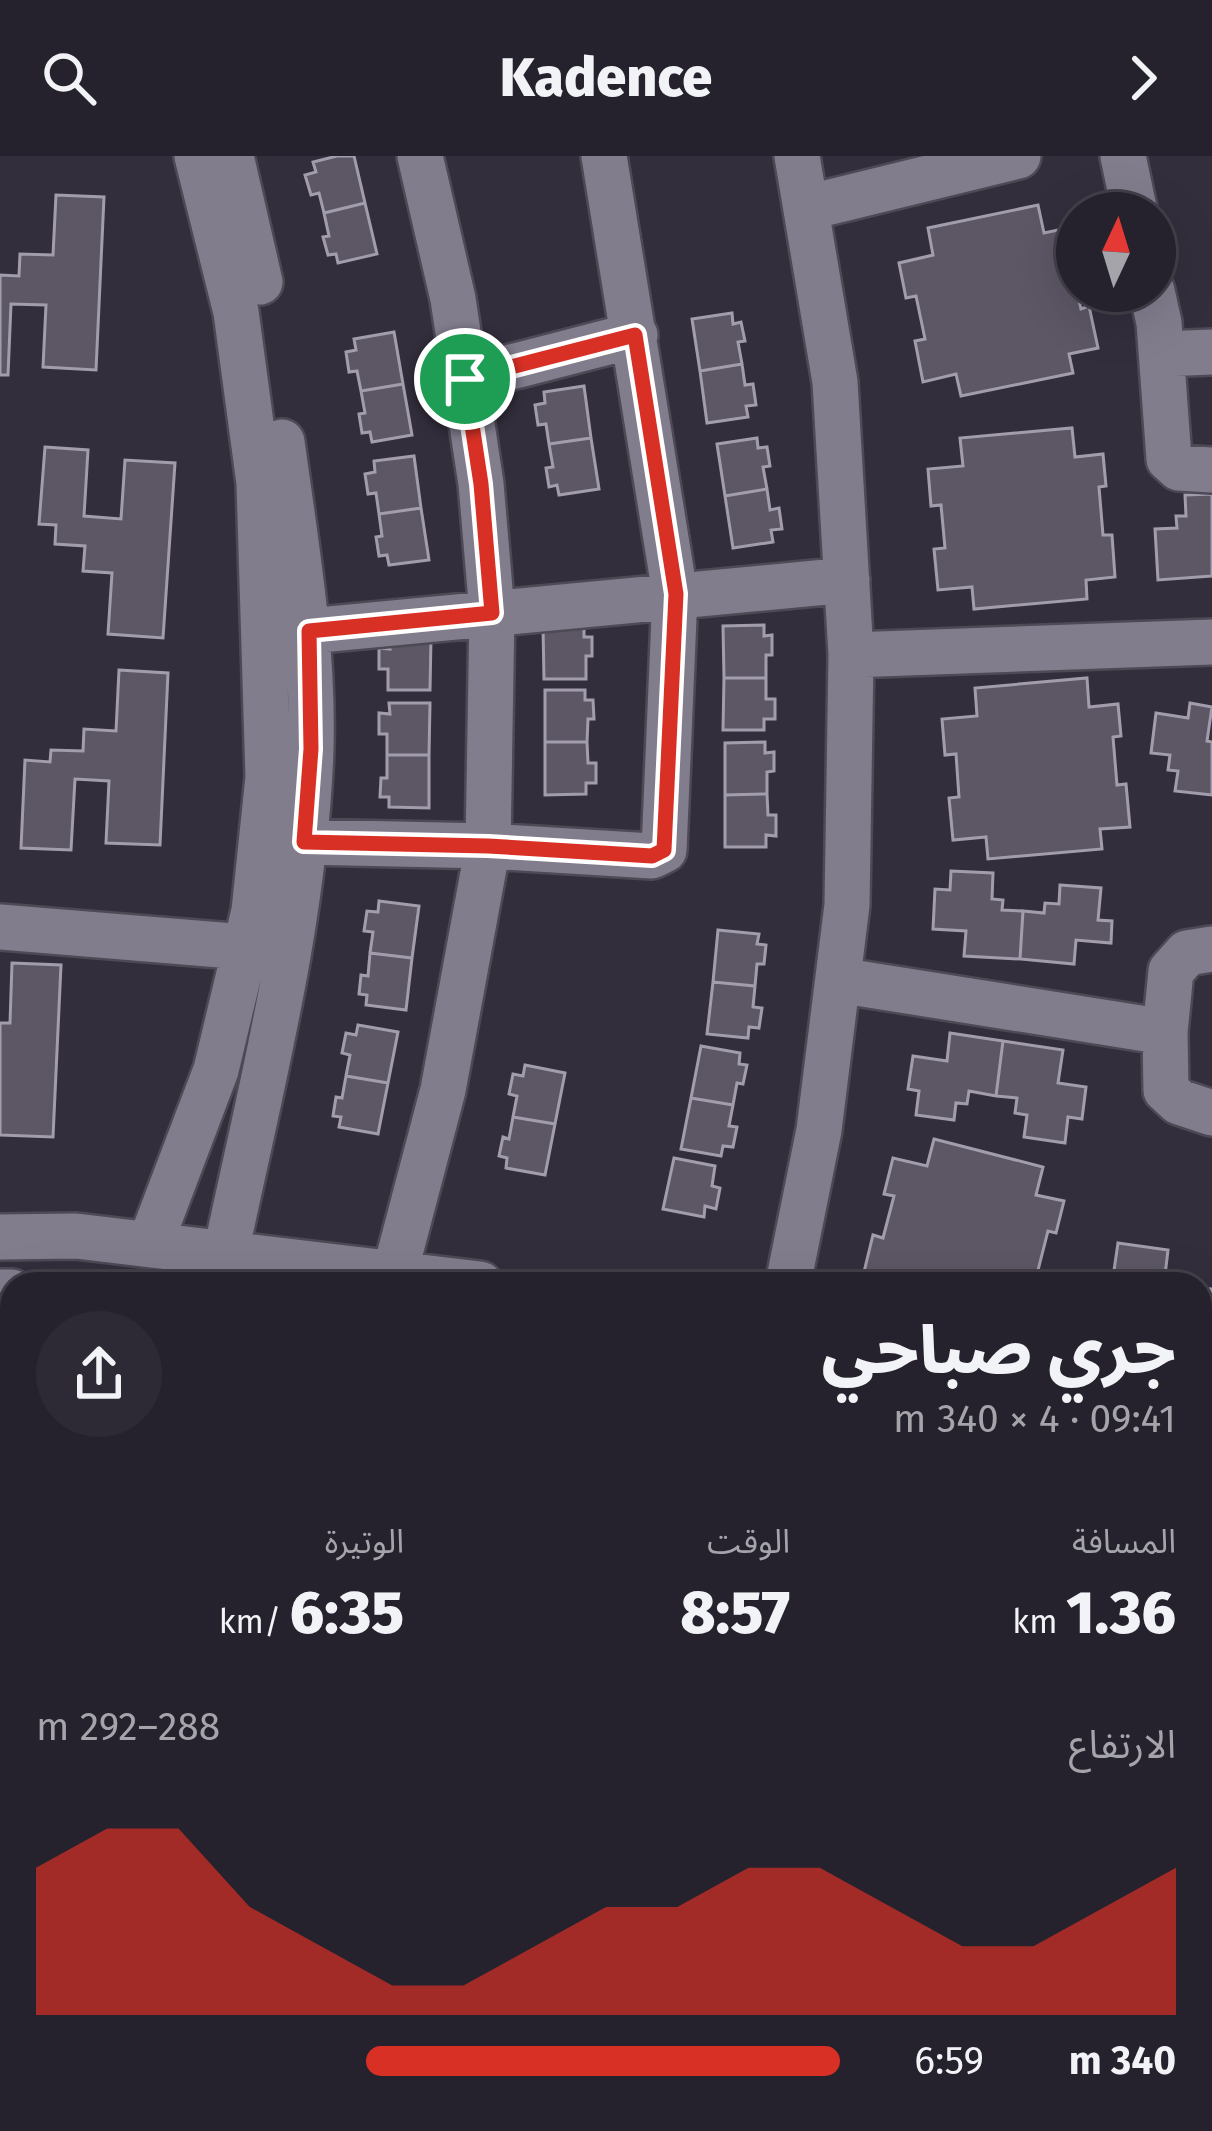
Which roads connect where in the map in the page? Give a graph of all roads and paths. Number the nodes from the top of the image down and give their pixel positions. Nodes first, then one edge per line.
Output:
1 (197, 156) edge
2 (231, 156) edge
3 (420, 156) edge
4 (604, 156) edge
5 (797, 156) edge
6 (1018, 156) edge
7 (1123, 156) edge
8 (1131, 192) edge
9 (806, 208) junction
10 (1155, 312) edge
11 (635, 335) junction
12 (1212, 352) edge
13 (1162, 354) junction
14 (465, 379) junction
15 (1212, 470) edge
16 (847, 580) junction
17 (676, 594) junction
18 (492, 613) junction
19 (309, 631) junction
20 (1212, 642) edge
21 (851, 655) junction
22 (304, 842) junction
23 (488, 846) junction
24 (0, 927) edge
25 (245, 946) junction
26 (1212, 949) edge
27 (838, 980) junction
28 (1165, 1032) junction
29 (1212, 1113) edge
30 (0, 1237) edge
31 (150, 1244) junction
32 (226, 1252) junction
33 (394, 1272) joint
34 (790, 1272) edge

1 - 25 street
2 - 19 street
3 - 14 street
4 - 11 street
5 - 9 street
6 - 9 street
7 - 8 street
9 - 16 street
10 - 13 street
11 - 14 street
11 - 17 street
12 - 13 street
13 - 15 street
14 - 18 street
16 - 17 street
16 - 21 street
17 - 18 street
17 - 23 street
18 - 19 street
18 - 23 street
19 - 22 street
20 - 21 street
21 - 27 street
22 - 23 street
22 - 32 street
23 - 33 street
24 - 25 street
25 - 31 street
26 - 28 street
27 - 28 street
27 - 34 street
28 - 29 street
30 - 31 street
31 - 32 street
32 - 33 street

